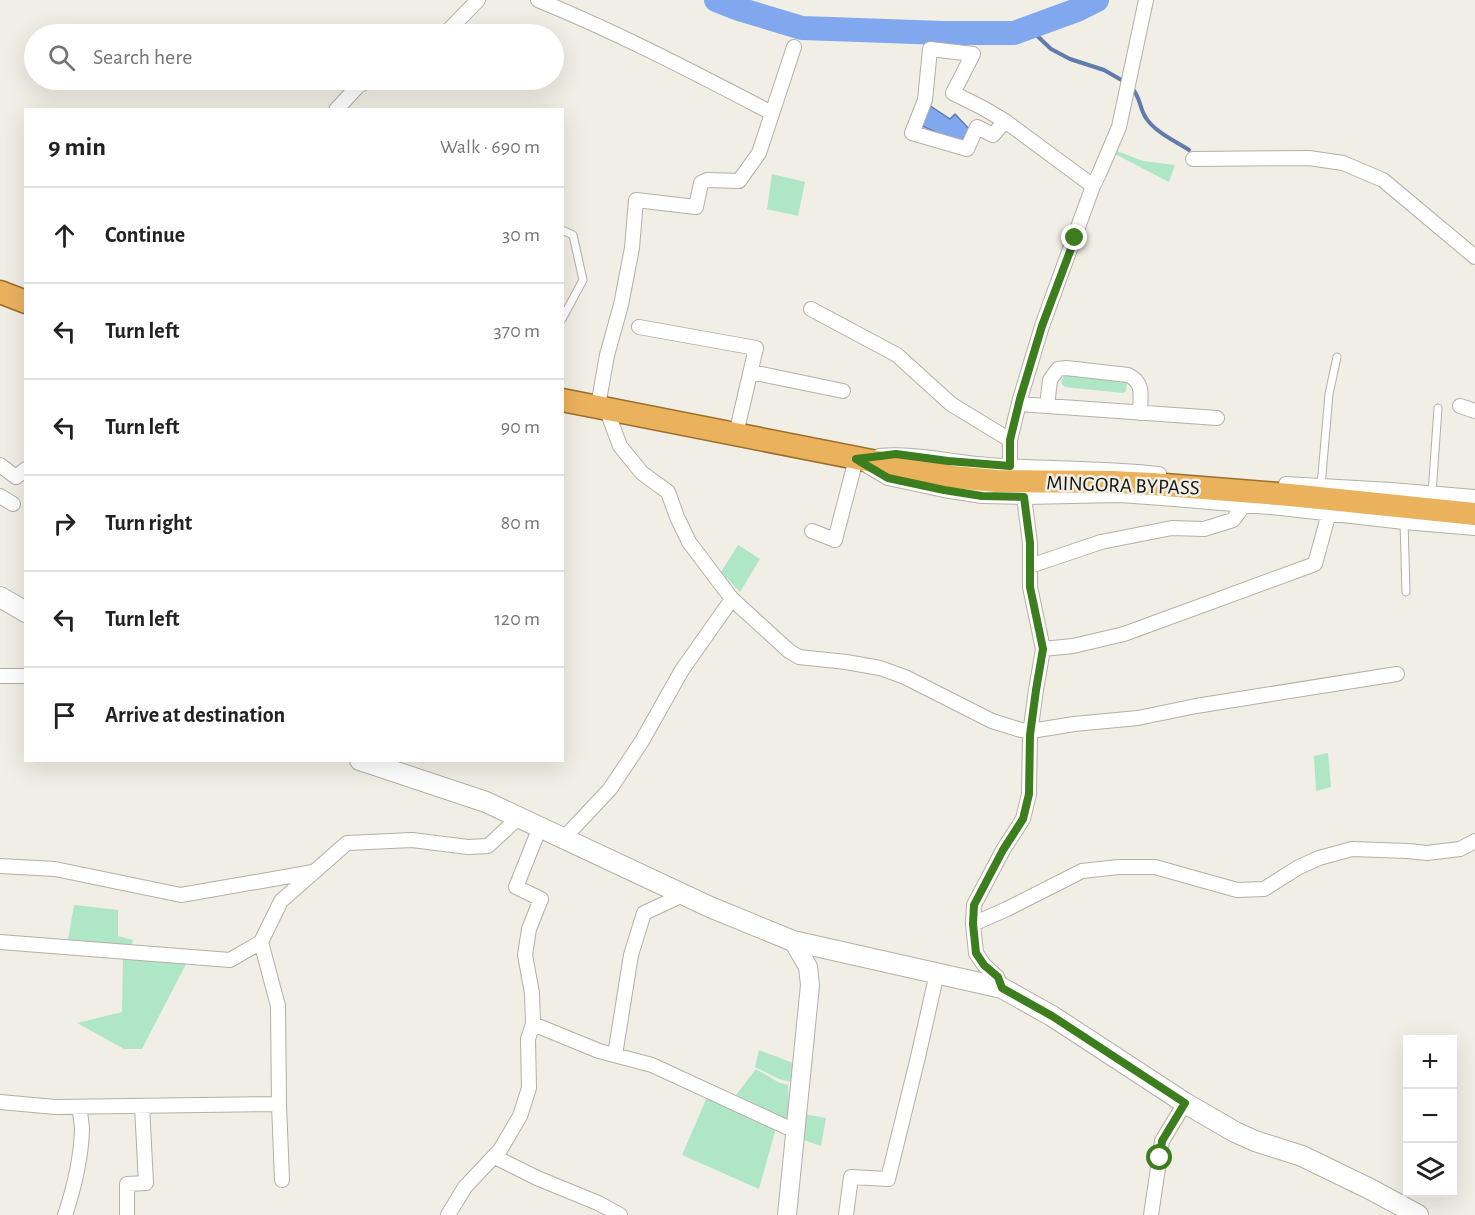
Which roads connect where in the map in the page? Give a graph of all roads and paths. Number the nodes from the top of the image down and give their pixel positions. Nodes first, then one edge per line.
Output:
1 (478, 0) edge
2 (538, 0) edge
3 (1146, 0) edge
4 (455, 24) edge
5 (794, 47) dead end
6 (354, 90) edge
7 (338, 108) edge
8 (772, 113) junction
9 (1005, 121) junction
10 (1193, 159) dead end
11 (1093, 186) junction
12 (564, 231) edge
13 (1475, 257) edge
14 (811, 309) dead end
15 (564, 315) edge
16 (639, 327) dead end
17 (1337, 357) dead end
18 (751, 372) junction
19 (843, 391) dead end
20 (564, 400) edge
21 (1019, 404) junction
22 (1047, 406) junction
23 (1460, 406) dead end
24 (602, 407) junction
25 (1438, 408) dead end
26 (1475, 411) edge
27 (1140, 413) junction
28 (1217, 418) dead end
29 (736, 434) junction
30 (1010, 440) junction
31 (856, 459) junction
32 (0, 465) edge
33 (1010, 466) junction
34 (24, 471) edge
35 (1321, 486) junction
36 (1432, 494) junction
37 (0, 496) edge
38 (1024, 497) junction
39 (1475, 497) edge
40 (13, 504) dead end
41 (1244, 505) junction
42 (1329, 513) junction
43 (1475, 514) edge
44 (1404, 522) junction
45 (1475, 528) edge
46 (812, 531) dead end
47 (1030, 566) junction
48 (1406, 592) dead end
49 (0, 597) edge
50 (732, 599) junction
51 (24, 611) edge
52 (1043, 649) junction
53 (1397, 674) dead end
54 (0, 676) edge
55 (24, 676) edge
56 (1031, 731) junction
57 (366, 762) edge
58 (518, 818) junction
59 (540, 827) junction
60 (563, 838) junction
61 (1475, 841) edge
62 (0, 866) edge
63 (315, 872) junction
64 (683, 895) junction
65 (973, 924) junction
66 (793, 941) junction
67 (0, 942) edge
68 (261, 942) junction
69 (937, 974) junction
70 (1002, 988) junction
71 (533, 1024) junction
72 (615, 1055) junction
73 (0, 1102) edge
74 (1185, 1103) junction
75 (279, 1104) junction
76 (142, 1106) junction
77 (79, 1107) junction
78 (795, 1131) junction
79 (495, 1157) junction
80 (282, 1180) dead end
81 (65, 1215) edge
82 (127, 1215) edge
83 (448, 1215) edge
84 (620, 1215) edge
85 (787, 1215) edge
86 (846, 1215) edge
87 (1151, 1215) edge
88 (1418, 1215) edge

1 - 4 street
2 - 8 street
3 - 11 street
5 - 8 street
6 - 7 street
8 - 24 street
9 - 9 street
9 - 11 street
10 - 13 street
11 - 21 street
12 - 15 lane
14 - 30 street
16 - 18 street
17 - 35 lane
18 - 19 street
18 - 29 street
20 - 24 highway, MINGORA BYPASS
21 - 22 street
21 - 30 street
22 - 27 street
22 - 27 street
23 - 26 street
24 - 29 highway, MINGORA BYPASS
24 - 50 street
25 - 36 lane
27 - 28 street
29 - 31 highway, MINGORA BYPASS
30 - 33 street
31 - 33 street
31 - 38 street
31 - 43 highway, MINGORA BYPASS
31 - 46 street
32 - 34 street
33 - 35 street
35 - 36 street
36 - 39 street
37 - 40 street
38 - 41 street
38 - 47 street
41 - 42 street
41 - 47 street
42 - 44 street
42 - 52 street
44 - 45 street
44 - 48 lane
47 - 52 street
49 - 51 main road
50 - 56 street
50 - 60 street
52 - 56 street
53 - 56 street
54 - 55 street
56 - 65 street
57 - 58 main road
58 - 59 main road
58 - 63 street
59 - 60 main road
59 - 71 street
60 - 64 main road
61 - 65 street
62 - 63 street
63 - 68 street
64 - 66 main road
64 - 72 street
65 - 70 street
66 - 69 main road
66 - 78 street
67 - 68 street
68 - 75 street
69 - 70 main road
69 - 86 street
70 - 74 main road
71 - 72 street
71 - 79 street
72 - 78 street
73 - 77 street
74 - 87 street
74 - 88 main road
75 - 76 street
75 - 80 street
76 - 77 street
76 - 82 street
77 - 81 street
78 - 85 street
79 - 83 street
79 - 84 street

